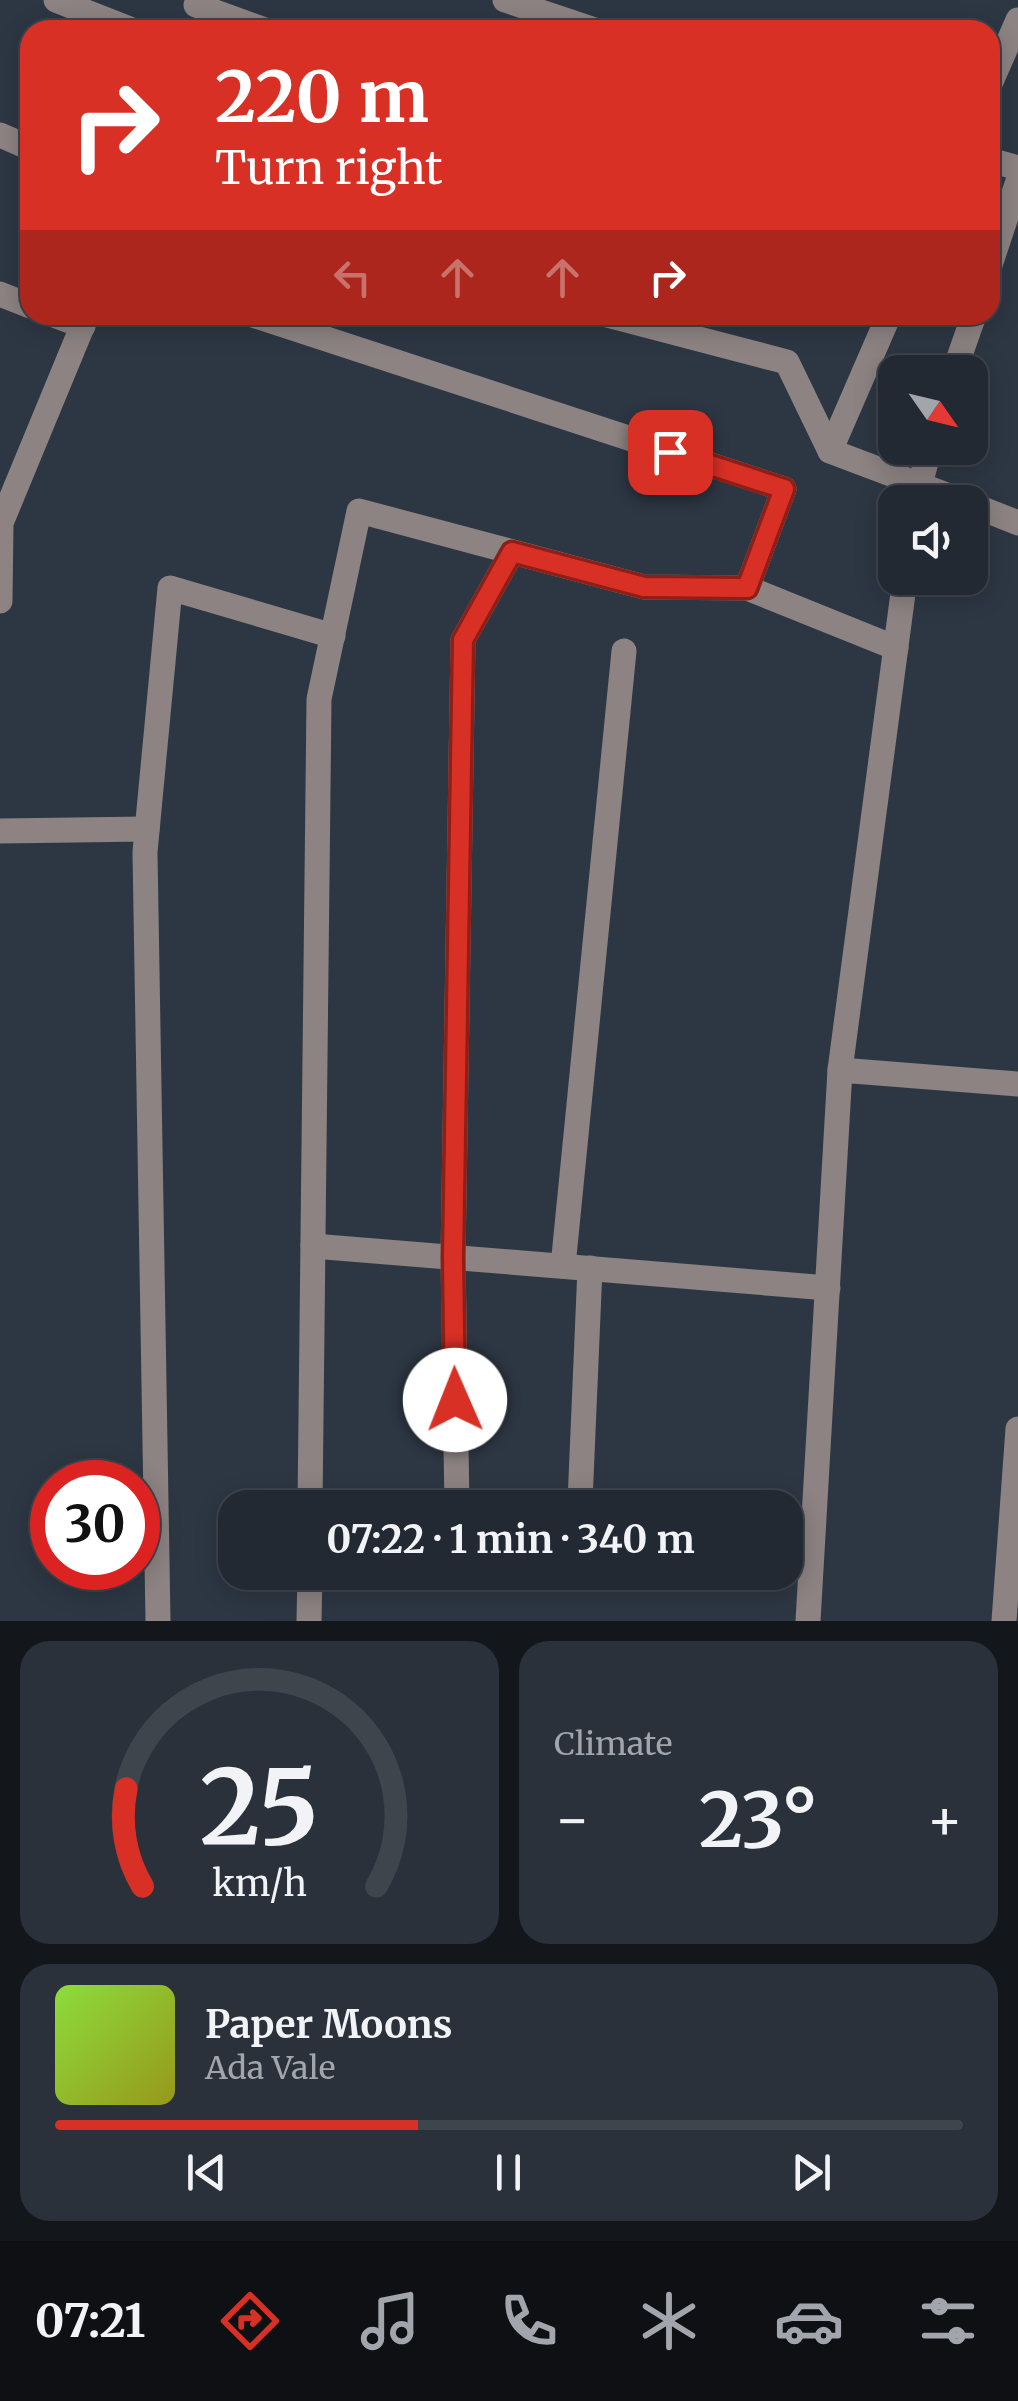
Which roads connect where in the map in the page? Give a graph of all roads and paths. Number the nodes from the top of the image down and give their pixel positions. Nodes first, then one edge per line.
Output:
1 (56, 0) edge
2 (519, 2) edge
3 (193, 12) edge
4 (107, 20) edge
5 (225, 20) edge
6 (568, 20) edge
7 (1018, 20) edge
8 (1000, 61) edge
9 (1018, 181) edge
10 (1000, 235) edge
11 (83, 325) edge
12 (284, 325) edge
13 (645, 325) edge
14 (885, 325) edge
15 (970, 325) edge
16 (960, 355) edge
17 (830, 451) junction
18 (900, 485) edge
19 (988, 511) edge
20 (1018, 523) edge
21 (512, 552) junction
22 (747, 588) junction
23 (903, 595) edge
24 (0, 600) edge
25 (333, 636) junction
26 (896, 648) junction
27 (624, 651) dead end
28 (147, 829) junction
29 (0, 831) edge
30 (840, 1070) junction
31 (1018, 1084) edge
32 (313, 1246) junction
33 (453, 1258) junction
34 (563, 1266) junction
35 (590, 1268) junction
36 (828, 1288) junction
37 (1018, 1429) edge
38 (310, 1490) edge
39 (457, 1490) edge
40 (581, 1490) edge
41 (310, 1590) edge
42 (158, 1621) edge
43 (309, 1621) edge
44 (808, 1621) edge
45 (1004, 1621) edge

1 - 4 street
2 - 6 street
3 - 5 street
7 - 8 street
9 - 10 street
11 - 24 street
12 - 22 street
13 - 17 street
14 - 17 street
15 - 16 street
17 - 18 street
19 - 20 street
21 - 22 street
21 - 25 street
21 - 33 street
22 - 26 street
23 - 26 street
25 - 28 street
25 - 32 street
26 - 30 street
27 - 34 street
28 - 29 street
28 - 42 street
30 - 31 street
30 - 36 street
32 - 33 street
32 - 38 street
33 - 34 street
33 - 39 street
34 - 35 street
35 - 36 street
35 - 40 street
36 - 44 street
37 - 45 street
41 - 43 street

